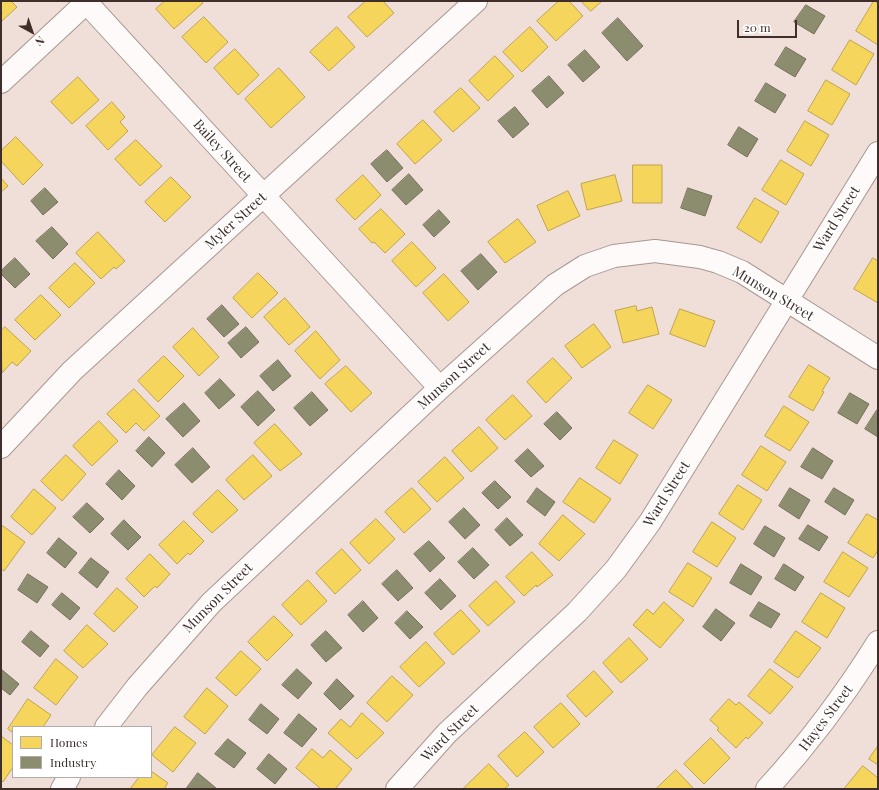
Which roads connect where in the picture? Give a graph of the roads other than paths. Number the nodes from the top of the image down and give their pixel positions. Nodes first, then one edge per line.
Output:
1 (476, 1) edge
2 (86, 2) edge
3 (1, 82) edge
4 (878, 153) edge
5 (263, 196) junction
6 (787, 301) junction
7 (878, 358) edge
8 (440, 388) junction
9 (1, 447) edge
10 (878, 642) edge
11 (107, 726) edge
12 (69, 778) edge
13 (62, 789) edge
14 (397, 789) edge
15 (767, 789) edge

1 - 5 street, Myler Street
2 - 3 street
2 - 5 street, Bailey Street
4 - 6 street, Ward Street
5 - 8 street, Bailey Street
5 - 9 street, Myler Street
6 - 7 street, Munson Street
6 - 8 street, Munson Street
6 - 14 street, Ward Street
8 - 11 street, Munson Street
10 - 15 street, Hayes Street
12 - 13 street

